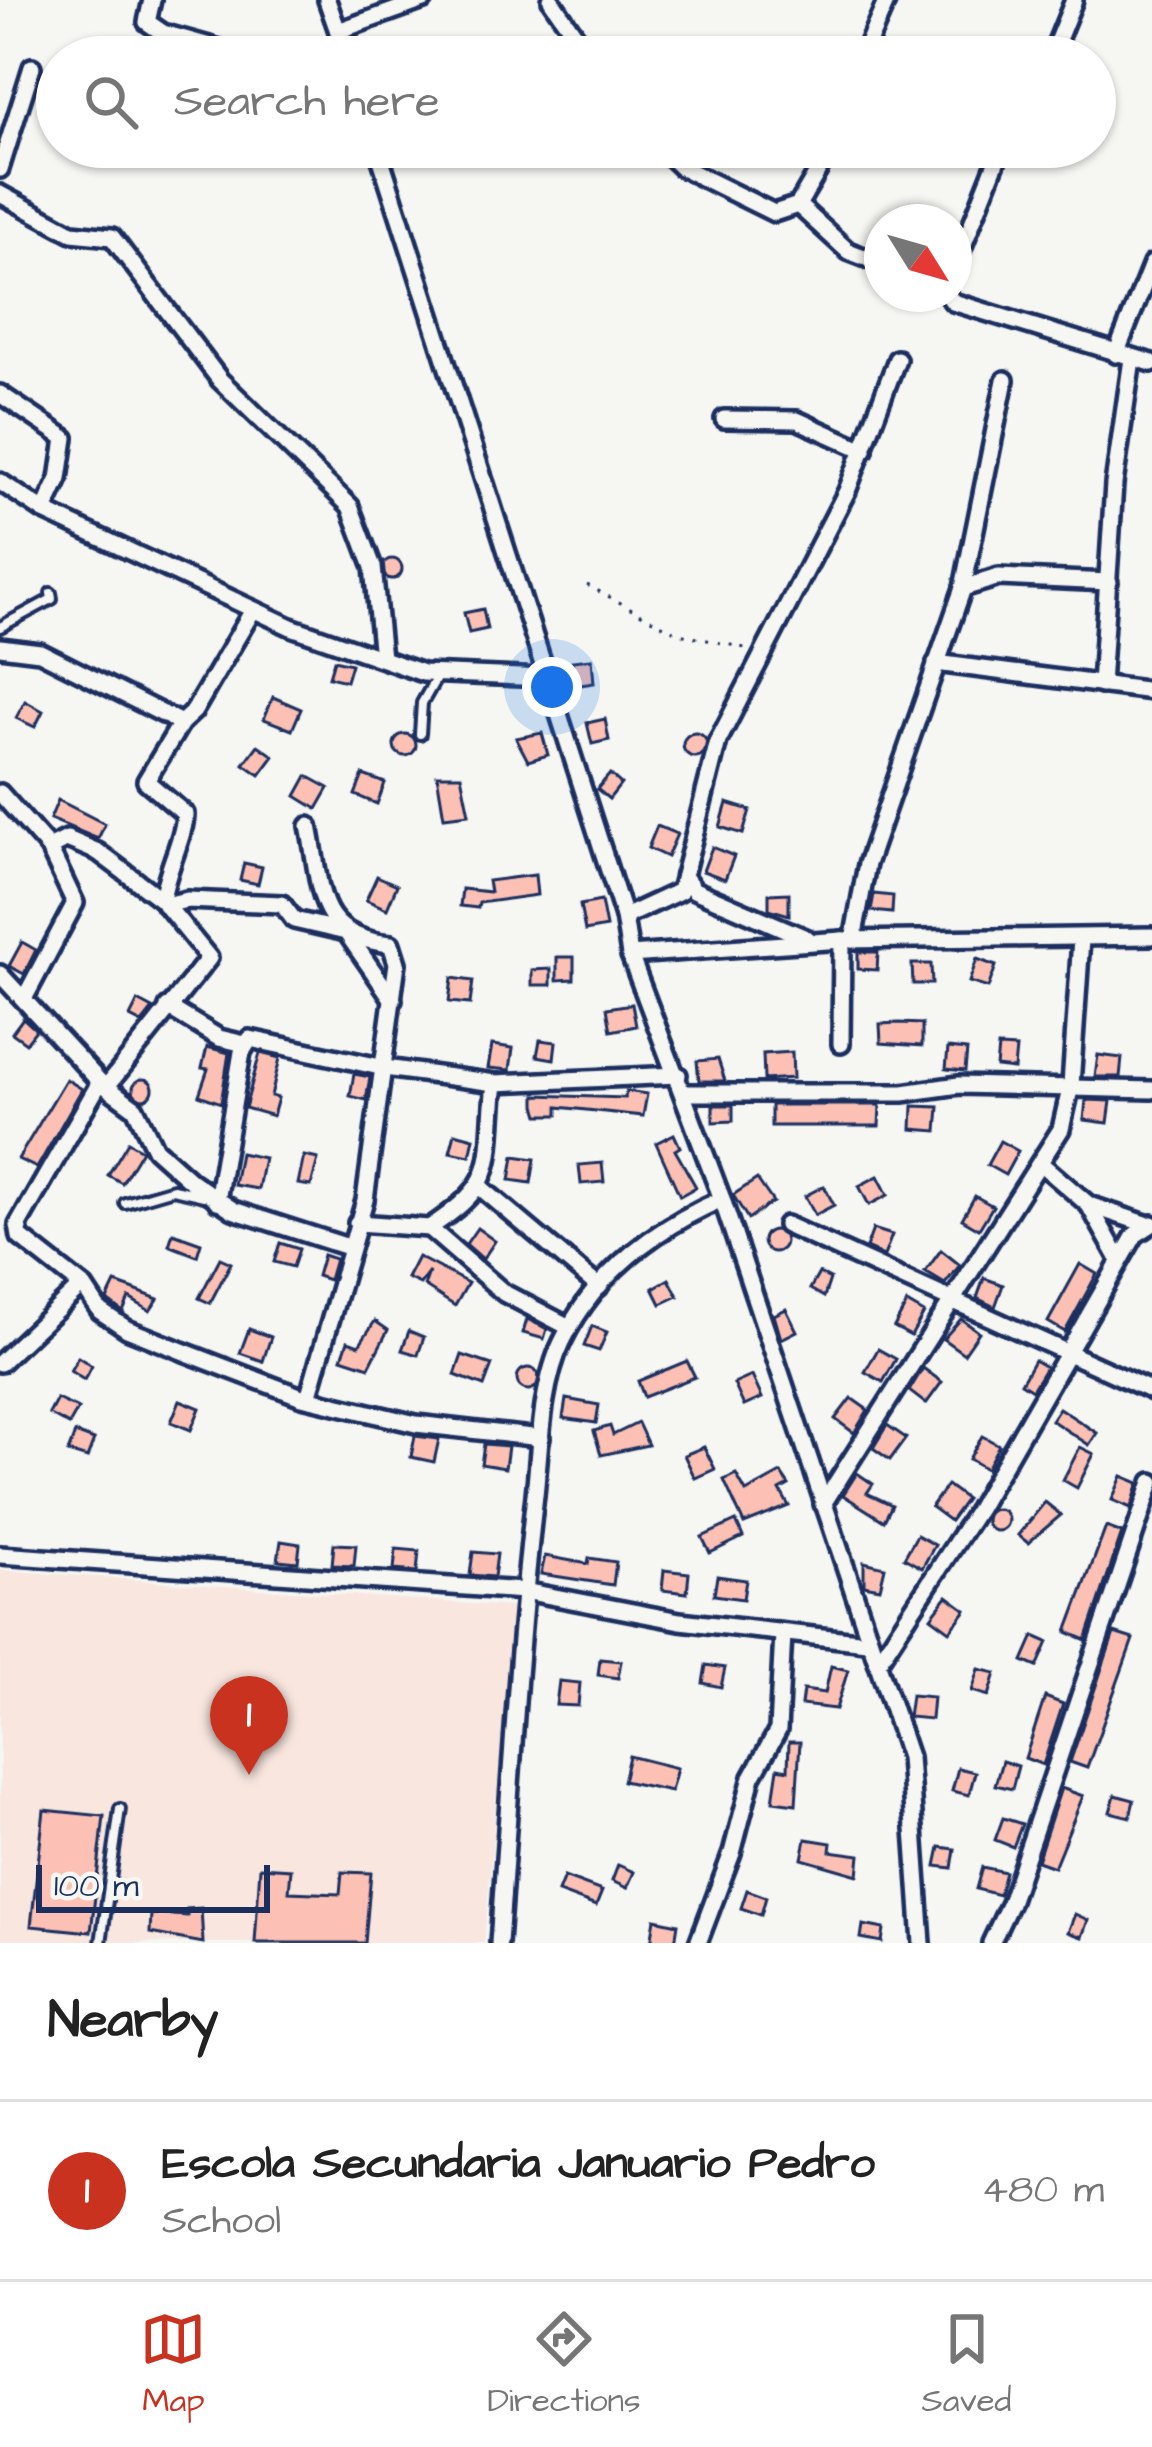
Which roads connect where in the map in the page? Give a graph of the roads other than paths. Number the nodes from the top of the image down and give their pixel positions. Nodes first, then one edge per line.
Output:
1 (152, 0) edge
2 (327, 0) edge
3 (424, 0) edge
4 (551, 0) edge
5 (1074, 0) edge
6 (881, 2) edge
7 (338, 32) junction
8 (175, 36) edge
9 (339, 36) edge
10 (576, 36) edge
11 (869, 36) edge
12 (1059, 36) edge
13 (32, 67) dead end
14 (384, 168) edge
15 (683, 168) edge
16 (820, 168) edge
17 (994, 168) edge
18 (0, 169) edge
19 (0, 194) edge
20 (798, 205) junction
21 (972, 223) edge
22 (864, 257) edge
23 (1152, 264) edge
24 (972, 308) edge
25 (1124, 357) junction
26 (897, 359) dead end
27 (1152, 363) edge
28 (1005, 380) dead end
29 (0, 394) edge
30 (724, 419) dead end
31 (864, 450) junction
32 (0, 482) edge
33 (44, 511) junction
34 (1109, 583) junction
35 (963, 588) junction
36 (51, 593) dead end
37 (253, 610) junction
38 (0, 627) edge
39 (0, 647) edge
40 (382, 658) junction
41 (937, 663) junction
42 (439, 674) junction
43 (545, 677) junction
44 (1101, 685) junction
45 (1152, 691) edge
46 (181, 723) junction
47 (420, 734) dead end
48 (0, 793) edge
49 (309, 826) dead end
50 (49, 848) junction
51 (684, 876) junction
52 (164, 902) junction
53 (624, 917) junction
54 (346, 932) junction
55 (1152, 936) edge
56 (1081, 939) junction
57 (847, 940) junction
58 (814, 941) junction
59 (631, 955) junction
60 (0, 974) edge
61 (24, 999) junction
62 (393, 1000) junction
63 (168, 1007) junction
64 (245, 1044) junction
65 (841, 1044) dead end
66 (385, 1068) junction
67 (678, 1075) junction
68 (495, 1083) junction
69 (103, 1084) junction
70 (1070, 1085) junction
71 (1152, 1090) edge
72 (685, 1093) junction
73 (1040, 1163) junction
74 (480, 1187) junction
75 (214, 1199) junction
76 (722, 1199) junction
77 (125, 1203) dead end
78 (1089, 1205) junction
79 (357, 1223) junction
80 (787, 1225) dead end
81 (1150, 1225) edge
82 (429, 1228) junction
83 (348, 1247) junction
84 (1120, 1261) junction
85 (81, 1286) junction
86 (599, 1287) junction
87 (952, 1304) junction
88 (569, 1327) junction
89 (1066, 1354) junction
90 (0, 1363) edge
91 (1152, 1391) edge
92 (308, 1398) junction
93 (542, 1438) junction
94 (1152, 1482) edge
95 (823, 1504) junction
96 (0, 1555) edge
97 (524, 1591) junction
98 (783, 1634) junction
99 (867, 1642) junction
100 (878, 1662) junction
101 (120, 1809) dead end
102 (101, 1943) edge
103 (499, 1943) edge
104 (698, 1943) edge
105 (922, 1943) edge
106 (991, 1943) edge

1 - 8 street
2 - 7 street
3 - 7 street
4 - 10 street
5 - 12 street
6 - 11 street
7 - 9 street
13 - 18 street
14 - 43 street
15 - 20 street
16 - 20 street
17 - 21 street
19 - 40 street
20 - 22 street
23 - 25 street
24 - 25 street
25 - 27 street
25 - 34 street
26 - 31 street
28 - 35 street
29 - 33 street
30 - 31 street
31 - 51 street
32 - 33 street
33 - 37 street
34 - 35 street
34 - 44 street
35 - 41 street
36 - 38 lane
37 - 40 street
37 - 46 street
39 - 46 street
40 - 42 street
41 - 44 street
41 - 57 street
42 - 43 street
42 - 47 lane
43 - 53 street
44 - 45 street
46 - 52 street
48 - 50 street
49 - 54 street
50 - 52 street
50 - 61 street
51 - 53 street
51 - 58 street
52 - 54 street
52 - 63 street
53 - 59 street
54 - 62 street
54 - 62 street
55 - 56 street
56 - 57 street
56 - 70 street
57 - 58 street
57 - 65 street
58 - 59 street
59 - 67 street
60 - 61 street
61 - 69 street
62 - 66 street
63 - 64 street
63 - 69 street
64 - 66 street
64 - 75 street
66 - 68 street
66 - 79 street
67 - 68 street
67 - 72 street
68 - 74 street
69 - 75 street
69 - 85 street
70 - 71 street
70 - 72 street
70 - 73 street
72 - 76 street
73 - 78 street
73 - 87 street
74 - 82 street
74 - 86 street
75 - 77 lane
75 - 83 street
76 - 86 street
76 - 95 street
78 - 81 street
78 - 84 street
79 - 82 street
79 - 83 street
80 - 87 street
81 - 84 street
82 - 88 street
83 - 92 street
84 - 89 street
85 - 90 street
85 - 92 street
86 - 88 street
87 - 89 street
87 - 95 street
88 - 93 street
89 - 91 street
89 - 100 street
92 - 93 street
93 - 97 street
94 - 106 street
95 - 99 street
96 - 97 street
97 - 98 street
97 - 103 street
98 - 99 street
98 - 104 street
99 - 100 street
100 - 105 street
101 - 102 lane

